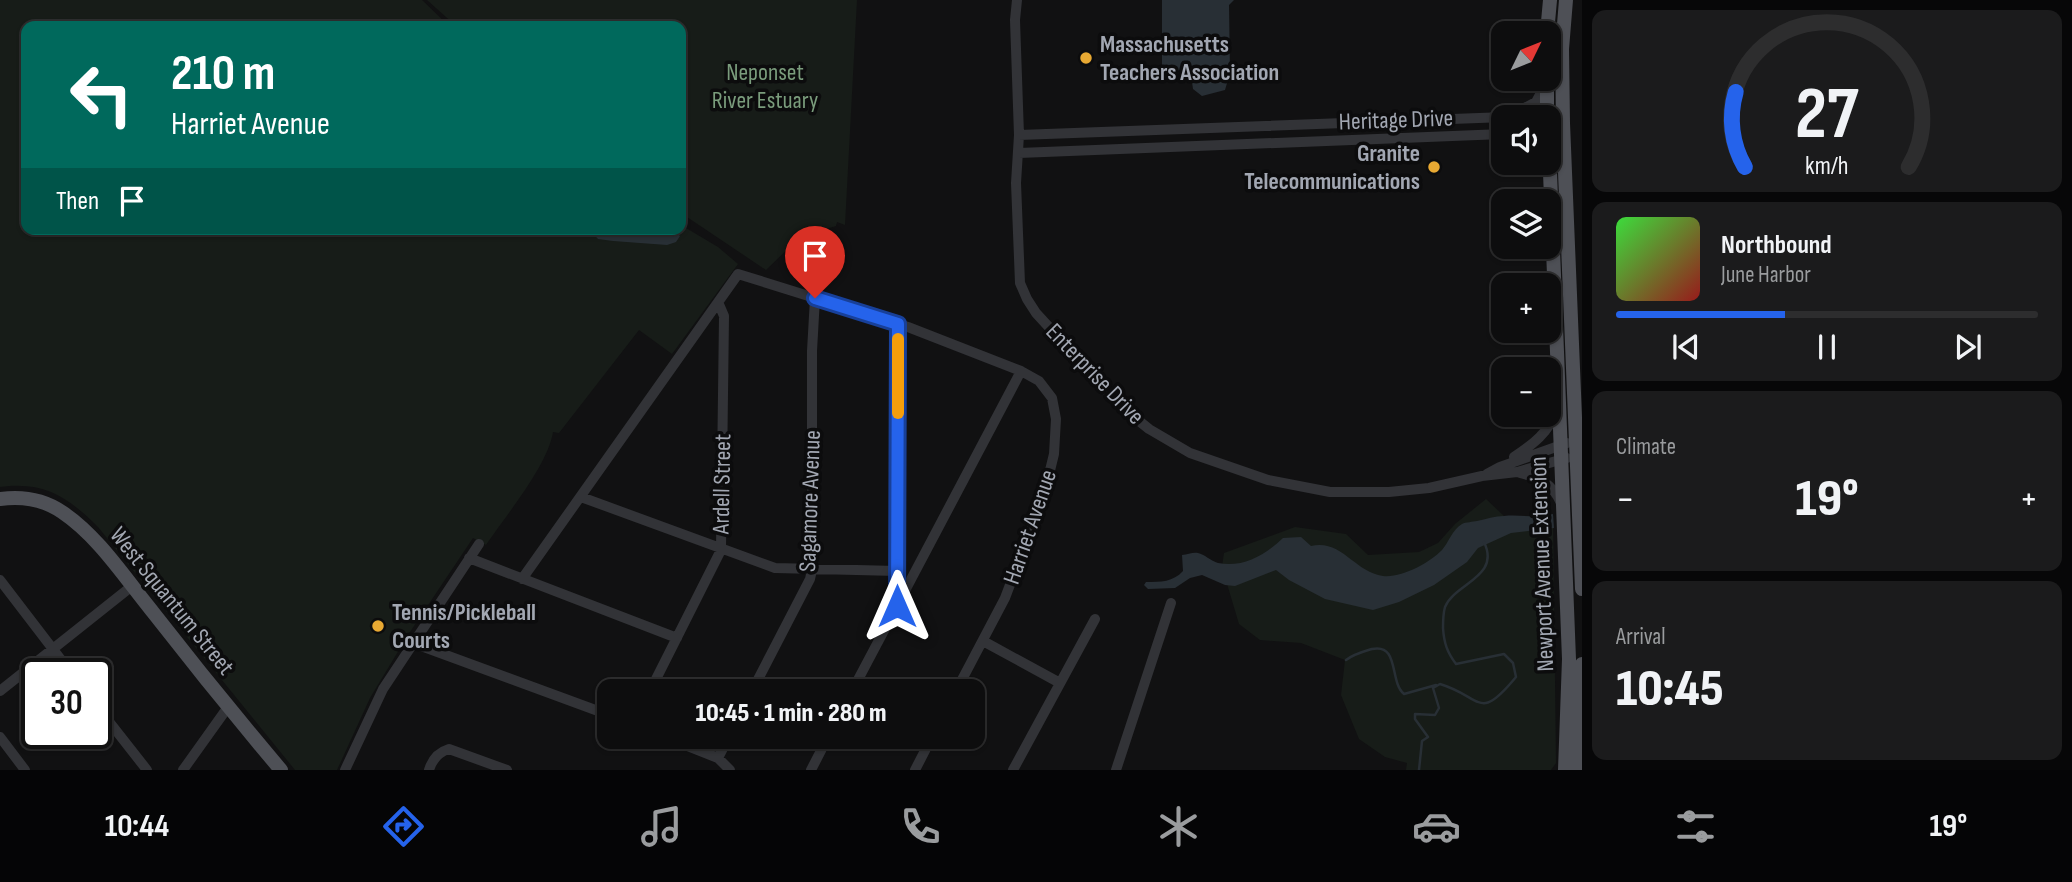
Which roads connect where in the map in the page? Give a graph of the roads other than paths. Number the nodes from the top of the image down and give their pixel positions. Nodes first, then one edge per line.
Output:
1 (1011, 0) edge
2 (1017, 0) edge
3 (1550, 0) edge
4 (1566, 0) edge
5 (1015, 20) junction
6 (1548, 21) edge
7 (1563, 115) joint
8 (1491, 117) edge
9 (1561, 120) edge
10 (1491, 134) edge
11 (1019, 135) junction
12 (1019, 153) junction
13 (1550, 175) edge
14 (1559, 175) edge
15 (815, 298) junction
16 (718, 302) junction
17 (898, 324) junction
18 (1557, 357) edge
19 (1021, 371) junction
20 (1549, 427) edge
21 (1560, 427) edge
22 (1576, 449) junction
23 (1561, 452) junction
24 (1500, 467) junction
25 (1517, 472) junction
26 (1482, 476) junction
27 (581, 497) junction
28 (2, 499) edge
29 (1563, 507) junction
30 (479, 544) dead end
31 (721, 550) junction
32 (469, 558) junction
33 (812, 570) junction
34 (897, 571) junction
35 (522, 579) junction
36 (0, 580) edge
37 (132, 586) junction
38 (1582, 589) edge
39 (1171, 603) dead end
40 (897, 606) junction
41 (1095, 619) dead end
42 (677, 638) junction
43 (983, 641) junction
44 (413, 643) junction
45 (54, 649) junction
46 (60, 658) edge
47 (1582, 664) edge
48 (656, 679) edge
49 (758, 679) edge
50 (858, 679) edge
51 (962, 679) edge
52 (1060, 684) junction
53 (0, 691) edge
54 (228, 707) junction
55 (597, 711) edge
56 (112, 725) edge
57 (0, 737) edge
58 (695, 749) edge
59 (723, 749) edge
60 (822, 749) edge
61 (926, 749) edge
62 (718, 758) junction
63 (1564, 766) edge
64 (25, 770) edge
65 (147, 770) edge
66 (183, 770) edge
67 (281, 770) edge
68 (345, 770) edge
69 (429, 770) edge
70 (507, 770) edge
71 (730, 770) edge
72 (811, 770) edge
73 (915, 770) edge
74 (1013, 770) edge
75 (1116, 770) edge
76 (1576, 770) edge

1 - 5 street, Enterprise Drive
2 - 5 street, Enterprise Drive
3 - 6 main road
4 - 7 main road, Newport Avenue Extension
5 - 11 street, Enterprise Drive
7 - 9 main road, Newport Avenue Extension
8 - 11 street, Heritage Drive
10 - 12 street, Heritage Drive
11 - 12 street, Enterprise Drive
12 - 26 street, Enterprise Drive
13 - 18 main road, Newport Avenue Extension
14 - 22 main road, Newport Avenue Extension
15 - 16 street, Harriet Avenue
15 - 17 street, Harriet Avenue
15 - 33 street, Sagamore Avenue
16 - 27 street
16 - 31 street, Ardell Street
17 - 19 street, Harriet Avenue
17 - 34 street
19 - 40 street
19 - 43 street, Harriet Avenue
20 - 24 street, Enterprise Drive
21 - 23 main road, Newport Avenue Extension
22 - 23 street, Enterprise Drive
22 - 38 main road, Newport Avenue Extension
23 - 24 street, Enterprise Drive
23 - 25 street, Enterprise Drive
23 - 29 main road, Newport Avenue Extension
24 - 26 street, Enterprise Drive
25 - 26 street, Enterprise Drive
25 - 29 street, Enterprise Drive
27 - 31 street
27 - 35 street
28 - 37 main road, West Squantum Street
29 - 63 main road, Newport Avenue Extension
30 - 32 street
31 - 33 street
31 - 42 street, Ardell Street
32 - 35 street
32 - 44 street
33 - 34 street
33 - 49 street, Sagamore Avenue
34 - 40 street
35 - 42 street
36 - 45 street
37 - 45 street
37 - 54 main road, West Squantum Street
39 - 75 street
40 - 50 street
41 - 52 street
42 - 48 street, Ardell Street
43 - 51 street, Harriet Avenue
43 - 52 street
44 - 55 street
44 - 68 street
45 - 46 street
45 - 53 street
47 - 76 main road, Newport Avenue Extension
52 - 74 street
54 - 66 street
54 - 67 main road, West Squantum Street
56 - 65 street
57 - 64 street
58 - 62 street
59 - 62 street
60 - 72 street
61 - 73 street
62 - 71 street
69 - 70 street

